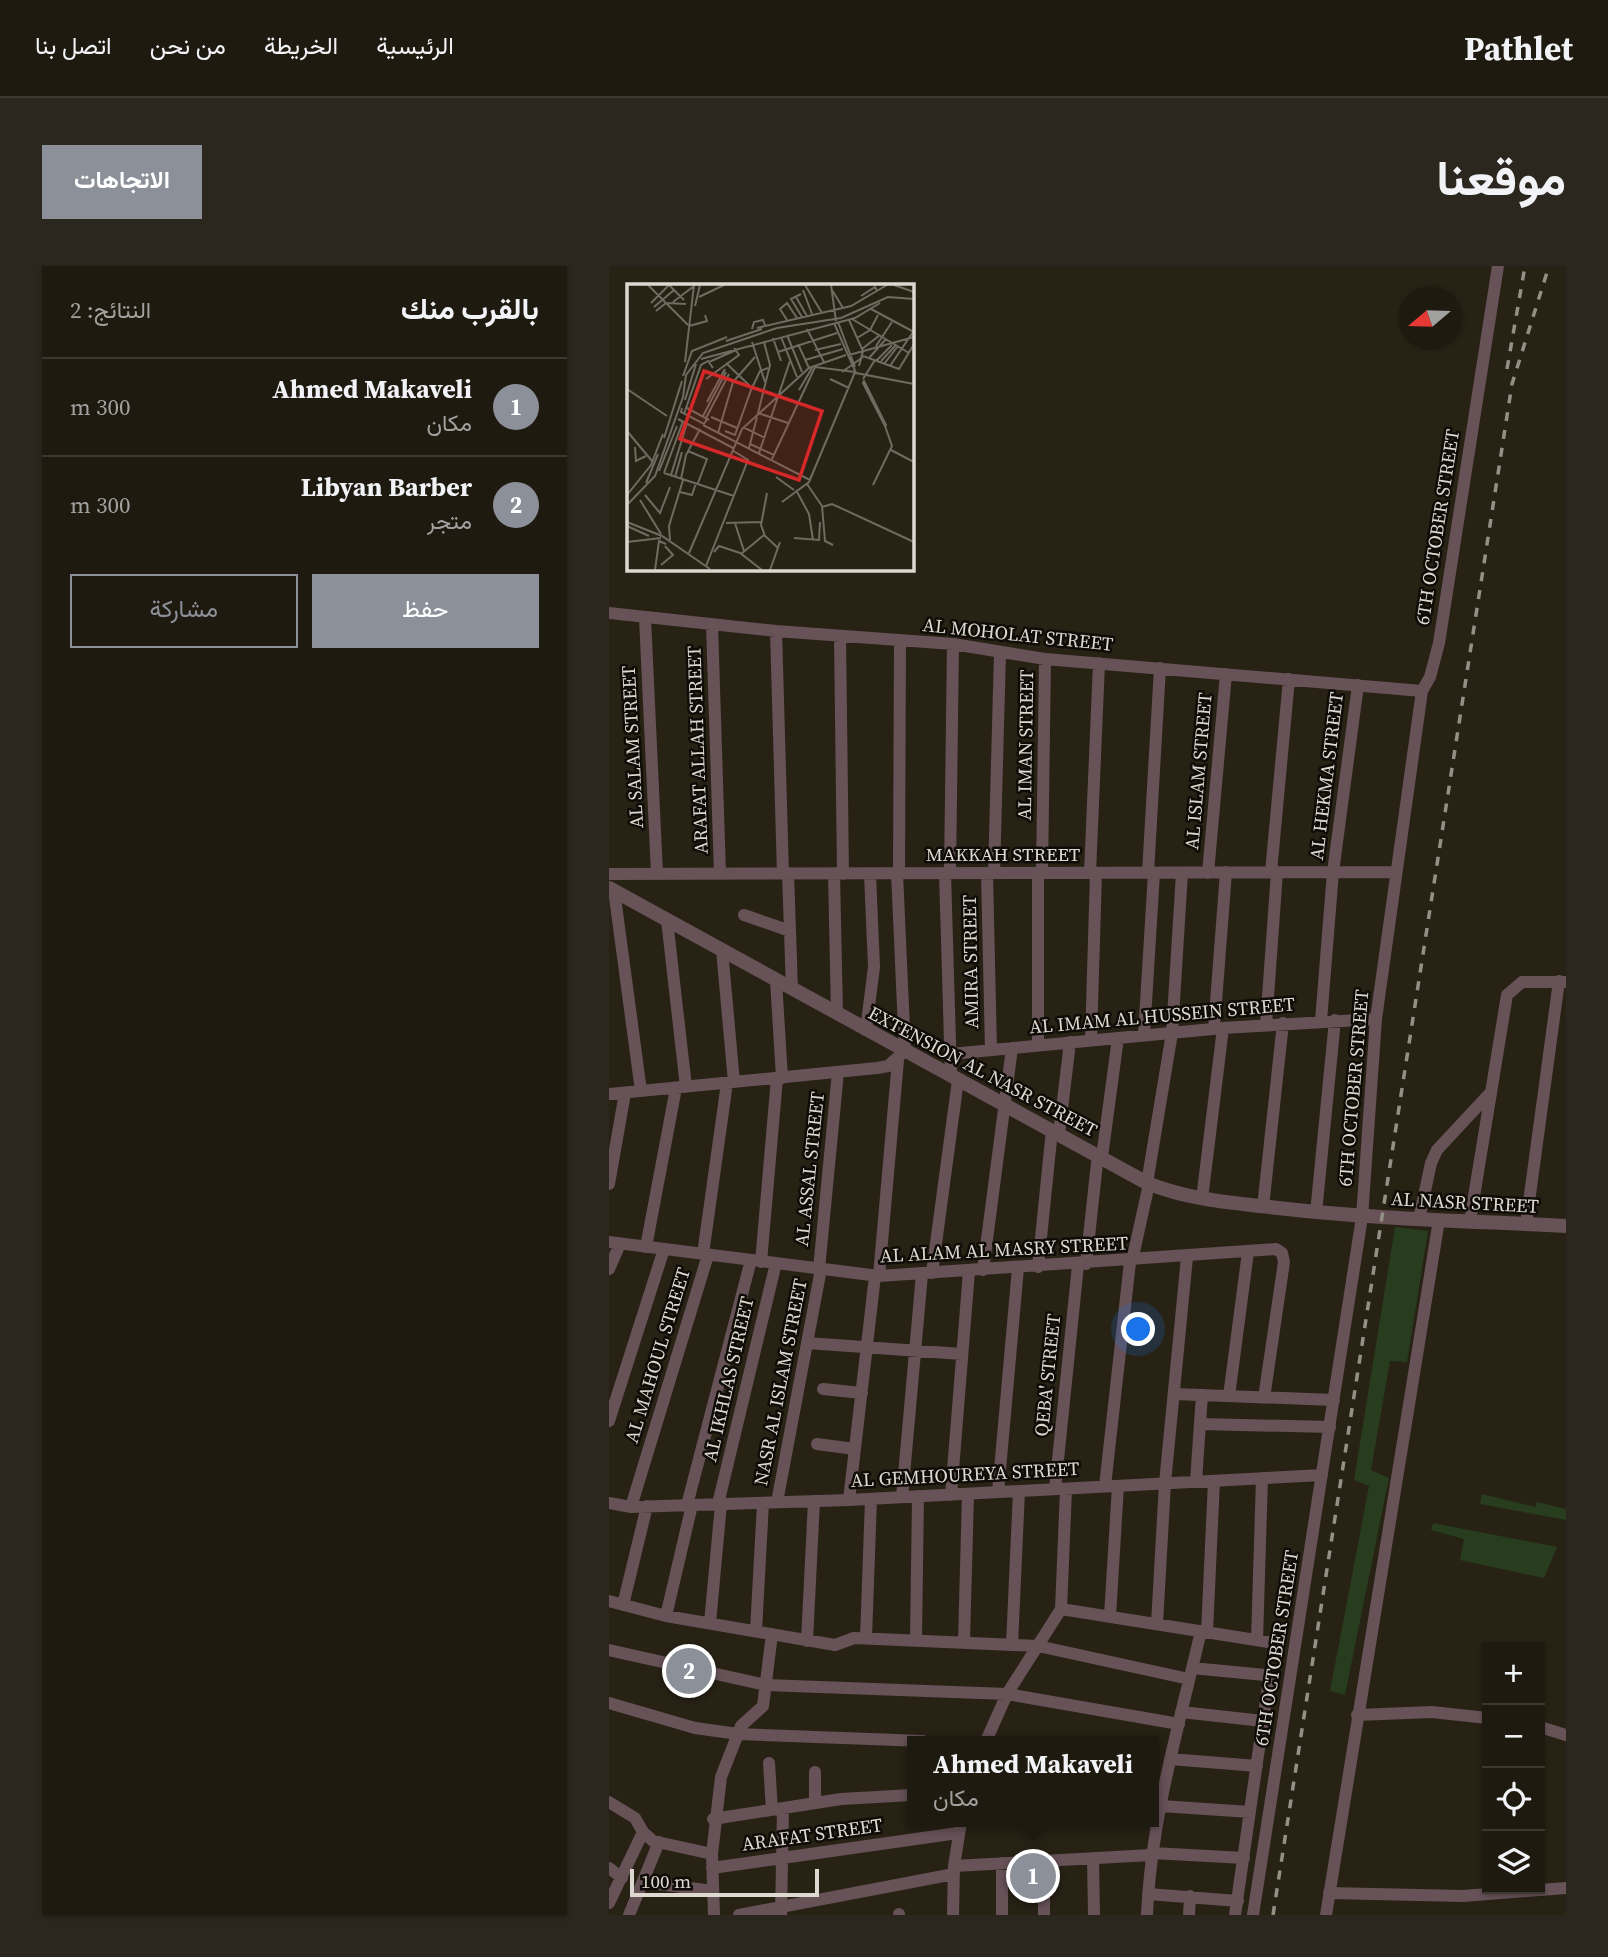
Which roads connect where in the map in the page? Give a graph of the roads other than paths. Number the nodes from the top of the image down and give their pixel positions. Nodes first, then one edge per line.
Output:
1 (1498, 266) edge
2 (609, 613) edge
3 (645, 618) junction
4 (712, 625) junction
5 (776, 631) junction
6 (840, 637) junction
7 (899, 640) junction
8 (953, 644) junction
9 (1000, 653) junction
10 (1045, 659) junction
11 (1099, 663) junction
12 (1160, 668) junction
13 (1226, 674) junction
14 (1289, 679) junction
15 (1358, 685) junction
16 (1422, 691) junction
17 (1274, 872) junction
18 (1333, 872) junction
19 (1397, 872) junction
20 (839, 873) junction
21 (898, 873) junction
22 (947, 873) junction
23 (991, 873) junction
24 (1040, 873) junction
25 (1093, 873) junction
26 (1151, 873) junction
27 (1182, 873) junction
28 (1208, 873) junction
29 (1226, 873) junction
30 (609, 874) edge
31 (657, 874) junction
32 (720, 874) junction
33 (786, 874) junction
34 (870, 874) junction
35 (612, 889) edge
36 (744, 915) dead end
37 (667, 920) junction
38 (790, 931) junction
39 (722, 950) junction
40 (776, 980) junction
41 (1563, 982) edge
42 (792, 989) junction
43 (837, 1014) junction
44 (1376, 1018) junction
45 (1335, 1020) junction
46 (1321, 1021) junction
47 (1283, 1023) junction
48 (1266, 1024) junction
49 (1219, 1028) junction
50 (866, 1030) junction
51 (1172, 1033) junction
52 (1144, 1035) junction
53 (1118, 1038) junction
54 (1091, 1040) junction
55 (1070, 1042) junction
56 (1038, 1045) junction
57 (1012, 1048) junction
58 (991, 1050) junction
59 (951, 1054) junction
60 (901, 1056) junction
61 (838, 1072) junction
62 (780, 1078) junction
63 (954, 1078) junction
64 (731, 1083) junction
65 (681, 1088) junction
66 (641, 1091) junction
67 (1491, 1092) junction
68 (625, 1093) junction
69 (609, 1094) edge
70 (1006, 1106) junction
71 (1055, 1132) junction
72 (612, 1153) edge
73 (1100, 1156) junction
74 (609, 1184) edge
75 (1148, 1184) junction
76 (1202, 1199) junction
77 (1263, 1207) junction
78 (1316, 1213) junction
79 (1362, 1217) junction
80 (1419, 1219) junction
81 (1439, 1220) junction
82 (1470, 1221) junction
83 (1526, 1224) junction
84 (1566, 1226) edge
85 (614, 1243) edge
86 (646, 1247) junction
87 (664, 1249) junction
88 (1248, 1252) junction
89 (706, 1254) junction
90 (1187, 1257) junction
91 (756, 1261) junction
92 (1131, 1261) junction
93 (776, 1264) junction
94 (1082, 1265) junction
95 (1038, 1267) junction
96 (1018, 1268) junction
97 (609, 1269) edge
98 (820, 1269) junction
99 (983, 1270) junction
100 (969, 1271) junction
101 (927, 1274) junction
102 (877, 1276) junction
103 (807, 1343) junction
104 (867, 1347) junction
105 (915, 1351) junction
106 (962, 1354) junction
107 (823, 1389) dead end
108 (862, 1393) junction
109 (1174, 1394) junction
110 (1202, 1395) junction
111 (1229, 1396) junction
112 (1265, 1398) junction
113 (1334, 1400) junction
114 (609, 1421) edge
115 (1200, 1424) junction
116 (1330, 1427) junction
117 (817, 1444) dead end
118 (855, 1449) junction
119 (1322, 1475) junction
120 (1262, 1478) junction
121 (1214, 1481) junction
122 (1196, 1482) junction
123 (1165, 1483) junction
124 (1112, 1486) junction
125 (1060, 1489) junction
126 (1019, 1491) junction
127 (998, 1492) junction
128 (968, 1494) junction
129 (951, 1495) junction
130 (918, 1496) junction
131 (902, 1497) junction
132 (870, 1499) junction
133 (849, 1500) junction
134 (814, 1501) junction
135 (777, 1502) junction
136 (609, 1503) edge
137 (763, 1503) junction
138 (720, 1504) junction
139 (690, 1505) junction
140 (631, 1507) junction
141 (647, 1507) junction
142 (609, 1601) edge
143 (623, 1605) junction
144 (1062, 1609) junction
145 (666, 1616) junction
146 (1110, 1616) junction
147 (710, 1623) junction
148 (1157, 1624) junction
149 (756, 1631) junction
150 (1204, 1632) junction
151 (772, 1634) junction
152 (866, 1638) junction
153 (916, 1640) junction
154 (1257, 1640) junction
155 (807, 1641) junction
156 (964, 1642) junction
157 (1274, 1643) dead end
158 (1012, 1645) junction
159 (1038, 1646) junction
160 (609, 1650) edge
161 (1191, 1674) junction
162 (766, 1685) junction
163 (1007, 1693) junction
164 (609, 1703) edge
165 (1357, 1715) junction
166 (1180, 1718) junction
167 (1482, 1718) edge
168 (1263, 1721) junction
169 (1545, 1729) edge
170 (738, 1734) junction
171 (1566, 1735) edge
172 (988, 1736) edge
173 (907, 1740) edge
174 (1170, 1759) junction
175 (769, 1763) dead end
176 (1257, 1766) junction
177 (815, 1772) dead end
178 (1160, 1777) edge
179 (907, 1795) edge
180 (609, 1802) edge
181 (815, 1803) junction
182 (1161, 1806) junction
183 (777, 1809) junction
184 (1250, 1812) junction
185 (1159, 1816) edge
186 (713, 1819) junction
187 (960, 1827) edge
188 (1157, 1827) edge
189 (643, 1832) junction
190 (659, 1842) junction
191 (712, 1854) junction
192 (1151, 1854) junction
193 (782, 1858) junction
194 (1093, 1858) junction
195 (1244, 1858) junction
196 (1044, 1861) junction
197 (1002, 1863) junction
198 (609, 1868) edge
199 (712, 1868) junction
200 (954, 1870) junction
201 (622, 1878) junction
202 (643, 1882) junction
203 (1566, 1888) edge
204 (713, 1891) junction
205 (1329, 1893) junction
206 (1147, 1894) junction
207 (1190, 1896) junction
208 (1237, 1901) junction
209 (609, 1903) edge
210 (781, 1911) edge
211 (629, 1915) edge
212 (714, 1915) edge
213 (739, 1915) edge
214 (953, 1915) edge
215 (1002, 1915) edge
216 (1044, 1915) edge
217 (1094, 1915) edge
218 (1147, 1915) edge
219 (1189, 1915) edge
220 (1235, 1915) edge
221 (1253, 1915) edge
222 (1326, 1915) edge

1 - 16 street, 6TH OCTOBER STREET
2 - 3 street, AL MOHOLAT STREET
3 - 4 street, AL MOHOLAT STREET
3 - 31 street, AL SALAM STREET
4 - 5 street, AL MOHOLAT STREET
4 - 32 street, ARAFAT ALLAH STREET
5 - 6 street, AL MOHOLAT STREET
5 - 33 street
6 - 7 street, AL MOHOLAT STREET
6 - 20 street
7 - 8 street, AL MOHOLAT STREET
7 - 21 street
8 - 9 street, AL MOHOLAT STREET
8 - 22 street
9 - 10 street, AL MOHOLAT STREET
9 - 23 street, AMIRA STREET
10 - 11 street, AL MOHOLAT STREET
10 - 24 street, AL IMAN STREET
11 - 12 street, AL MOHOLAT STREET
11 - 25 street
12 - 13 street, AL MOHOLAT STREET
12 - 26 street
13 - 14 street, AL MOHOLAT STREET
13 - 28 street, AL ISLAM STREET
14 - 15 street, AL MOHOLAT STREET
14 - 17 street
15 - 16 street, AL MOHOLAT STREET
15 - 18 street, AL HEKMA STREET
16 - 19 street, 6TH OCTOBER STREET
17 - 18 street, MAKKAH STREET
17 - 29 street, MAKKAH STREET
17 - 48 street
18 - 19 street, MAKKAH STREET
18 - 46 street, AL HEKMA STREET
19 - 44 street, 6TH OCTOBER STREET
20 - 33 street, MAKKAH STREET
20 - 34 street, MAKKAH STREET
20 - 43 street
21 - 22 street, MAKKAH STREET
21 - 34 street, MAKKAH STREET
21 - 60 street
22 - 23 street, MAKKAH STREET
22 - 59 street
23 - 24 street, MAKKAH STREET
23 - 58 street, AMIRA STREET
24 - 25 street, MAKKAH STREET
24 - 56 street, AL IMAN STREET
25 - 26 street, MAKKAH STREET
25 - 54 street
26 - 27 street, MAKKAH STREET
26 - 52 street
27 - 28 street, MAKKAH STREET
27 - 51 street
28 - 29 street, MAKKAH STREET
29 - 49 street
30 - 31 street, MAKKAH STREET
31 - 32 street, MAKKAH STREET
32 - 33 street, MAKKAH STREET
33 - 38 street
34 - 50 street
35 - 37 street, EXTENSION AL NASR STREET
35 - 66 street
36 - 38 street
37 - 39 street, EXTENSION AL NASR STREET
37 - 65 street
38 - 42 street
39 - 40 street, EXTENSION AL NASR STREET
39 - 64 street, AL MAHOUL STREET
40 - 42 street, EXTENSION AL NASR STREET
40 - 62 street
41 - 67 street
41 - 83 street
42 - 43 street, EXTENSION AL NASR STREET
43 - 50 street, EXTENSION AL NASR STREET
44 - 45 street, AL IMAM AL HUSSEIN STREET
44 - 79 street, 6TH OCTOBER STREET
45 - 46 street, AL IMAM AL HUSSEIN STREET
45 - 78 street
46 - 47 street, AL IMAM AL HUSSEIN STREET
47 - 48 street, AL IMAM AL HUSSEIN STREET
47 - 77 street
48 - 49 street, AL IMAM AL HUSSEIN STREET
49 - 51 street, AL IMAM AL HUSSEIN STREET
49 - 76 street
50 - 60 street, EXTENSION AL NASR STREET
51 - 52 street, AL IMAM AL HUSSEIN STREET
51 - 75 street
52 - 53 street, AL IMAM AL HUSSEIN STREET
53 - 54 street, AL IMAM AL HUSSEIN STREET
53 - 73 street, QEBA' STREET
54 - 55 street, AL IMAM AL HUSSEIN STREET
55 - 56 street, AL IMAM AL HUSSEIN STREET
55 - 71 street
56 - 57 street, AL IMAM AL HUSSEIN STREET
57 - 58 street, AL IMAM AL HUSSEIN STREET
57 - 70 street
58 - 59 street, AL IMAM AL HUSSEIN STREET
59 - 63 street
60 - 61 street
60 - 63 street, EXTENSION AL NASR STREET
60 - 102 street
61 - 62 street
61 - 98 street, AL ASSAL STREET
62 - 64 street
62 - 91 street
63 - 70 street, EXTENSION AL NASR STREET
63 - 101 street
64 - 65 street
64 - 89 street, AL MAHOUL STREET
65 - 66 street
65 - 86 street
66 - 68 street
67 - 80 street
67 - 82 street
68 - 69 street
68 - 72 street
70 - 71 street, EXTENSION AL NASR STREET
70 - 99 street
71 - 73 street, EXTENSION AL NASR STREET
71 - 95 street
72 - 74 street
73 - 75 street, EXTENSION AL NASR STREET
73 - 94 street, QEBA' STREET
75 - 76 street, EXTENSION AL NASR STREET
75 - 92 street
76 - 77 street, EXTENSION AL NASR STREET
77 - 78 street, EXTENSION AL NASR STREET
78 - 79 street, EXTENSION AL NASR STREET
79 - 80 street, AL NASR STREET
79 - 113 street, 6TH OCTOBER STREET
80 - 81 street, AL NASR STREET
81 - 82 street, AL NASR STREET
81 - 165 street
82 - 83 street, AL NASR STREET
83 - 84 street, AL NASR STREET
85 - 86 street, AL ALAM AL MASRY STREET
85 - 97 street
86 - 87 street, AL ALAM AL MASRY STREET
87 - 89 street, AL ALAM AL MASRY STREET
87 - 114 street
88 - 90 street, AL ALAM AL MASRY STREET
88 - 111 street
88 - 112 street, AL ALAM AL MASRY STREET
89 - 91 street, AL ALAM AL MASRY STREET
89 - 140 street, AL MAHOUL STREET
90 - 92 street, AL ALAM AL MASRY STREET
90 - 109 street
91 - 93 street, AL ALAM AL MASRY STREET
91 - 139 street
92 - 94 street, AL ALAM AL MASRY STREET
92 - 124 street
93 - 98 street, AL ALAM AL MASRY STREET
93 - 138 street, AL IKHLAS STREET
94 - 95 street, AL ALAM AL MASRY STREET
94 - 125 street, QEBA' STREET
95 - 96 street, AL ALAM AL MASRY STREET
96 - 99 street, AL ALAM AL MASRY STREET
96 - 127 street
98 - 102 street, AL ALAM AL MASRY STREET
98 - 103 street, NASR AL ISLAM STREET
99 - 100 street, AL ALAM AL MASRY STREET
100 - 101 street, AL ALAM AL MASRY STREET
100 - 106 street
101 - 102 street, AL ALAM AL MASRY STREET
101 - 105 street
102 - 104 street
103 - 104 street
103 - 135 street, NASR AL ISLAM STREET
104 - 105 street
104 - 108 street
105 - 106 street
105 - 131 street
106 - 129 street
107 - 108 street
108 - 118 street
109 - 110 street
109 - 123 street
110 - 111 street
110 - 115 street
111 - 112 street
112 - 113 street
113 - 116 street, 6TH OCTOBER STREET
115 - 116 street
115 - 122 street
116 - 119 street, 6TH OCTOBER STREET
117 - 118 street
118 - 133 street
119 - 120 street, AL GEMHOUREYA STREET
119 - 221 street, 6TH OCTOBER STREET
120 - 121 street, AL GEMHOUREYA STREET
120 - 154 street
121 - 122 street, AL GEMHOUREYA STREET
121 - 150 street
122 - 123 street, AL GEMHOUREYA STREET
123 - 124 street, AL GEMHOUREYA STREET
123 - 148 street
124 - 125 street, AL GEMHOUREYA STREET
124 - 146 street
125 - 126 street, AL GEMHOUREYA STREET
125 - 144 street, QEBA' STREET
126 - 127 street, AL GEMHOUREYA STREET
126 - 158 street
127 - 128 street, AL GEMHOUREYA STREET
128 - 129 street, AL GEMHOUREYA STREET
128 - 156 street
129 - 130 street, AL GEMHOUREYA STREET
130 - 131 street, AL GEMHOUREYA STREET
130 - 153 street
131 - 132 street, AL GEMHOUREYA STREET
132 - 133 street, AL GEMHOUREYA STREET
132 - 152 street
133 - 134 street, AL GEMHOUREYA STREET
134 - 135 street, AL GEMHOUREYA STREET
134 - 155 street
135 - 137 street, AL GEMHOUREYA STREET
136 - 140 street, AL GEMHOUREYA STREET
137 - 138 street, AL GEMHOUREYA STREET
137 - 149 street
138 - 139 street, AL GEMHOUREYA STREET
138 - 147 street, AL IKHLAS STREET
139 - 141 street, AL GEMHOUREYA STREET
139 - 145 street
140 - 141 street, AL GEMHOUREYA STREET
141 - 143 street
142 - 143 street
143 - 145 street
144 - 146 street
144 - 159 street
145 - 147 street
146 - 148 street
147 - 149 street
148 - 150 street
149 - 151 street
150 - 154 street
150 - 161 street
151 - 155 street
151 - 162 street
152 - 153 street
152 - 155 street
153 - 156 street
154 - 157 street
156 - 158 street
158 - 159 street
159 - 161 street
159 - 163 street
160 - 162 street
161 - 166 street
161 - 168 street
162 - 163 street
162 - 170 street
163 - 166 street
163 - 172 street
164 - 170 street
165 - 167 street
165 - 205 street
166 - 168 street
166 - 174 street
168 - 176 street
169 - 171 street
170 - 173 street
170 - 186 street
174 - 176 street
174 - 178 street
175 - 183 street
176 - 184 street
177 - 181 street
178 - 182 street
179 - 181 street
180 - 189 street
181 - 183 street
182 - 184 street
182 - 185 street
183 - 186 street
183 - 193 street
184 - 195 street
186 - 191 street
187 - 193 street, ARAFAT STREET
187 - 200 street
188 - 192 street
189 - 190 street
189 - 201 street
190 - 191 street
190 - 202 street
191 - 199 street
192 - 194 street
192 - 195 street
192 - 206 street
193 - 199 street, ARAFAT STREET
193 - 210 street
194 - 196 street
194 - 217 street
195 - 208 street
196 - 197 street
196 - 216 street
197 - 200 street
197 - 215 street
198 - 201 street
199 - 204 street
200 - 210 street
200 - 214 street
201 - 209 street
202 - 204 street
202 - 211 street
203 - 205 street
204 - 212 street
205 - 222 street
206 - 207 street
206 - 218 street
207 - 208 street
207 - 219 street
208 - 220 street
210 - 213 street

